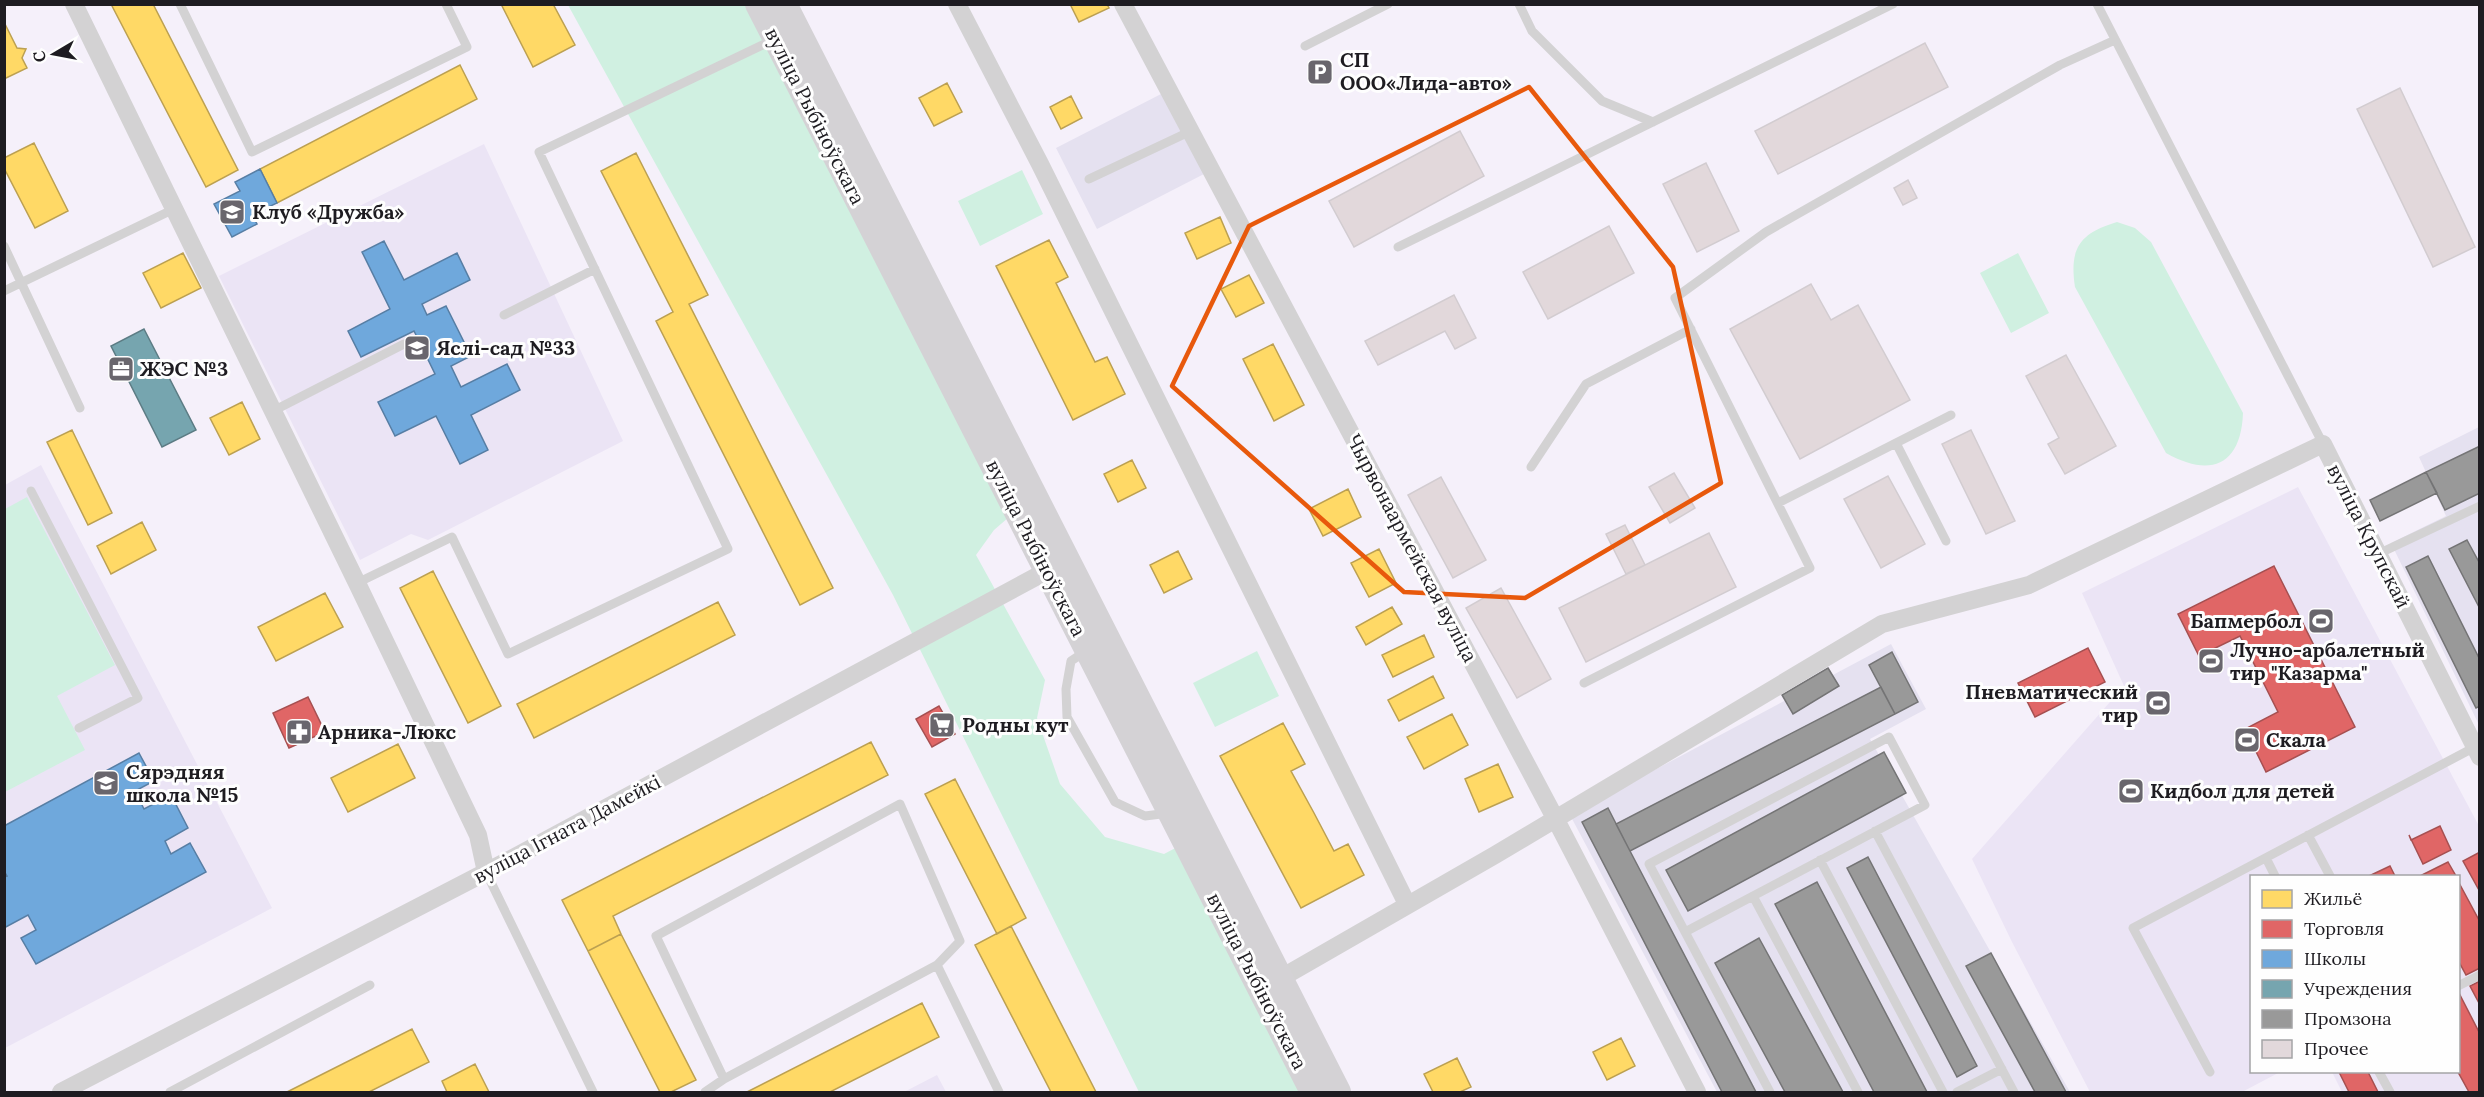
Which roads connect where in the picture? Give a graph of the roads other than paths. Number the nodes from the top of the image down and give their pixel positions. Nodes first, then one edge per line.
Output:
1 (74, 4) edge
2 (180, 4) edge
3 (446, 4) edge
4 (758, 4) edge
5 (784, 4) edge
6 (957, 4) edge
7 (1123, 4) edge
8 (1388, 4) edge
9 (1519, 4) edge
10 (1893, 4) edge
11 (2097, 4) edge
12 (776, 39) junction
13 (2115, 39) junction
14 (1305, 46) dead end
15 (1653, 122) junction
16 (1191, 131) junction
17 (1089, 179) dead end
18 (174, 209) junction
19 (4, 246) edge
20 (1398, 247) dead end
21 (595, 269) junction
22 (21, 283) junction
23 (4, 291) edge
24 (504, 315) dead end
25 (1691, 329) junction
26 (404, 344) dead end
27 (80, 408) dead end
28 (273, 411) junction
29 (1951, 415) dead end
30 (1896, 443) junction
31 (2323, 444) junction
32 (1532, 467) dead end
33 (31, 491) dead end
34 (1778, 502) junction
35 (2478, 511) edge
36 (1946, 540) dead end
37 (2378, 555) junction
38 (1058, 565) junction
39 (357, 582) junction
40 (1097, 643) junction
41 (1584, 683) dead end
42 (80, 728) dead end
43 (2476, 744) edge
44 (1171, 813) junction
45 (1555, 818) junction
46 (1875, 831) junction
47 (2308, 835) junction
48 (2266, 858) junction
49 (1820, 860) junction
50 (486, 872) junction
51 (2274, 875) edge
52 (2329, 875) edge
53 (1753, 896) junction
54 (1407, 904) junction
55 (1685, 932) junction
56 (937, 965) junction
57 (2480, 975) edge
58 (1281, 978) junction
59 (369, 985) dead end
60 (2460, 985) edge
61 (2002, 1069) junction
62 (2210, 1072) dead end
63 (2380, 1073) edge
64 (724, 1079) junction
65 (61, 1092) edge
66 (170, 1092) edge
67 (593, 1092) edge
68 (705, 1092) edge
69 (999, 1092) edge
70 (1313, 1092) edge
71 (1338, 1092) edge
72 (1697, 1092) edge
73 (1770, 1092) edge
74 (1858, 1092) edge
75 (1943, 1092) edge
76 (1958, 1092) edge
77 (2014, 1092) edge
78 (2390, 1092) edge

1 - 18 street
2 - 3 lane
4 - 12 main road, вуліца Рыбіноўскага
5 - 38 main road, вуліца Рыбіноўскага
6 - 54 street
7 - 16 street, Чырвонаармейская вуліца
8 - 14 lane
9 - 15 lane
10 - 15 lane
11 - 13 lane
12 - 21 lane
12 - 38 main road, вуліца Рыбіноўскага
13 - 25 lane
13 - 31 lane
15 - 20 lane
16 - 17 lane
16 - 45 street, Чырвонаармейская вуліца
18 - 22 lane
18 - 28 street
19 - 22 lane
21 - 24 lane
21 - 39 lane
22 - 23 lane
22 - 27 lane
25 - 32 lane
25 - 34 lane
26 - 28 lane
28 - 39 street
29 - 30 lane
30 - 34 lane
30 - 36 lane
31 - 37 street, вуліца Крупскай
31 - 45 street
33 - 42 lane
34 - 41 lane
35 - 37 lane
37 - 43 street, вуліца Крупскай
38 - 40 main road, вуліца Рыбіноўскага
38 - 50 street, вуліца Ігната Дамейкі
39 - 50 street
40 - 44 main road, вуліца Рыбіноўскага
40 - 44 lane
40 - 58 main road, вуліца Рыбіноўскага
43 - 47 lane
44 - 70 main road, вуліца Рыбіноўскага
45 - 54 street
45 - 72 street, Чырвонаармейская вуліца
46 - 49 lane
46 - 55 lane
46 - 61 lane
47 - 48 lane
47 - 52 lane
48 - 51 lane
48 - 62 lane
49 - 53 lane
49 - 75 lane
50 - 65 street, вуліца Ігната Дамейкі
50 - 67 lane
53 - 55 lane
53 - 74 lane
54 - 58 street
55 - 73 lane
56 - 64 lane
56 - 64 lane
56 - 69 lane
57 - 60 lane
58 - 71 main road, вуліца Рыбіноўскага
59 - 66 lane
61 - 76 lane
61 - 77 lane
63 - 78 lane
64 - 68 lane

